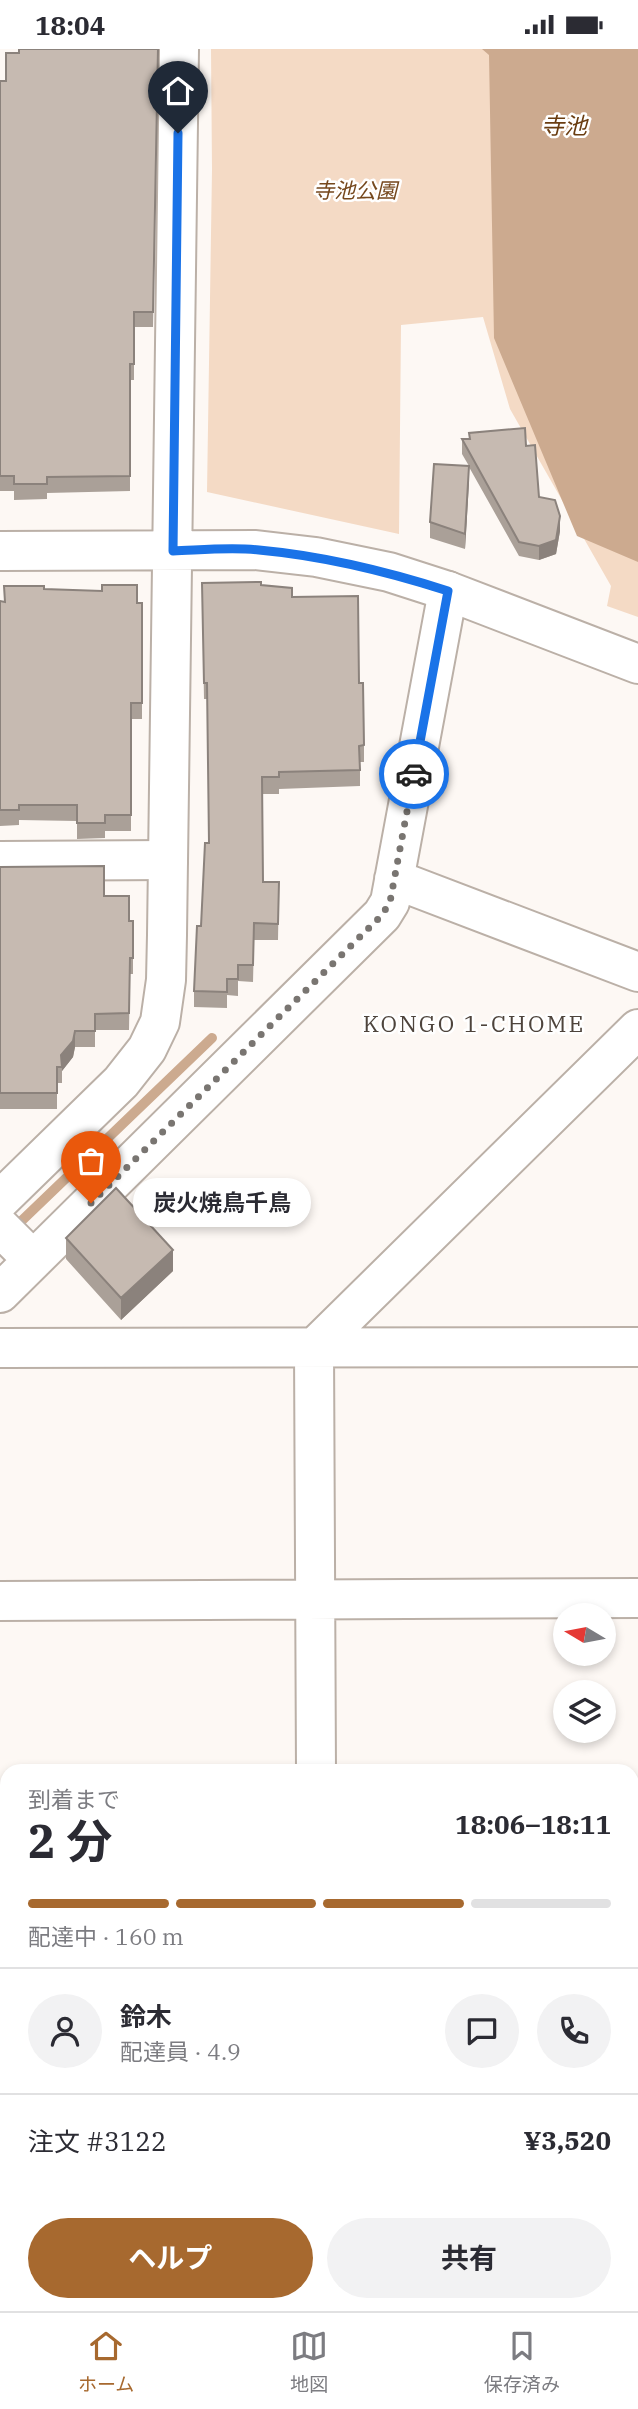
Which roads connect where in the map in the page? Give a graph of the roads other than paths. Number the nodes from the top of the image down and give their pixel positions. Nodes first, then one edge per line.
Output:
1 (179, 49) edge
2 (0, 551) edge
3 (173, 551) junction
4 (448, 591) junction
5 (638, 664) edge
6 (168, 860) junction
7 (0, 861) edge
8 (394, 880) junction
9 (638, 972) edge
10 (638, 1029) edge
11 (0, 1200) edge
12 (18, 1246) edge
13 (0, 1293) edge
14 (638, 1347) edge
15 (314, 1348) junction
16 (0, 1349) edge
17 (638, 1598) edge
18 (315, 1599) junction
19 (0, 1601) edge
20 (316, 1764) edge

1 - 3 street
2 - 3 street
3 - 4 street
3 - 6 street
4 - 5 street
4 - 8 street
6 - 7 street
6 - 11 street
8 - 9 street
8 - 12 street
10 - 15 street
12 - 13 street
14 - 15 street
15 - 16 street
15 - 18 street
17 - 18 street
18 - 19 street
18 - 20 street

